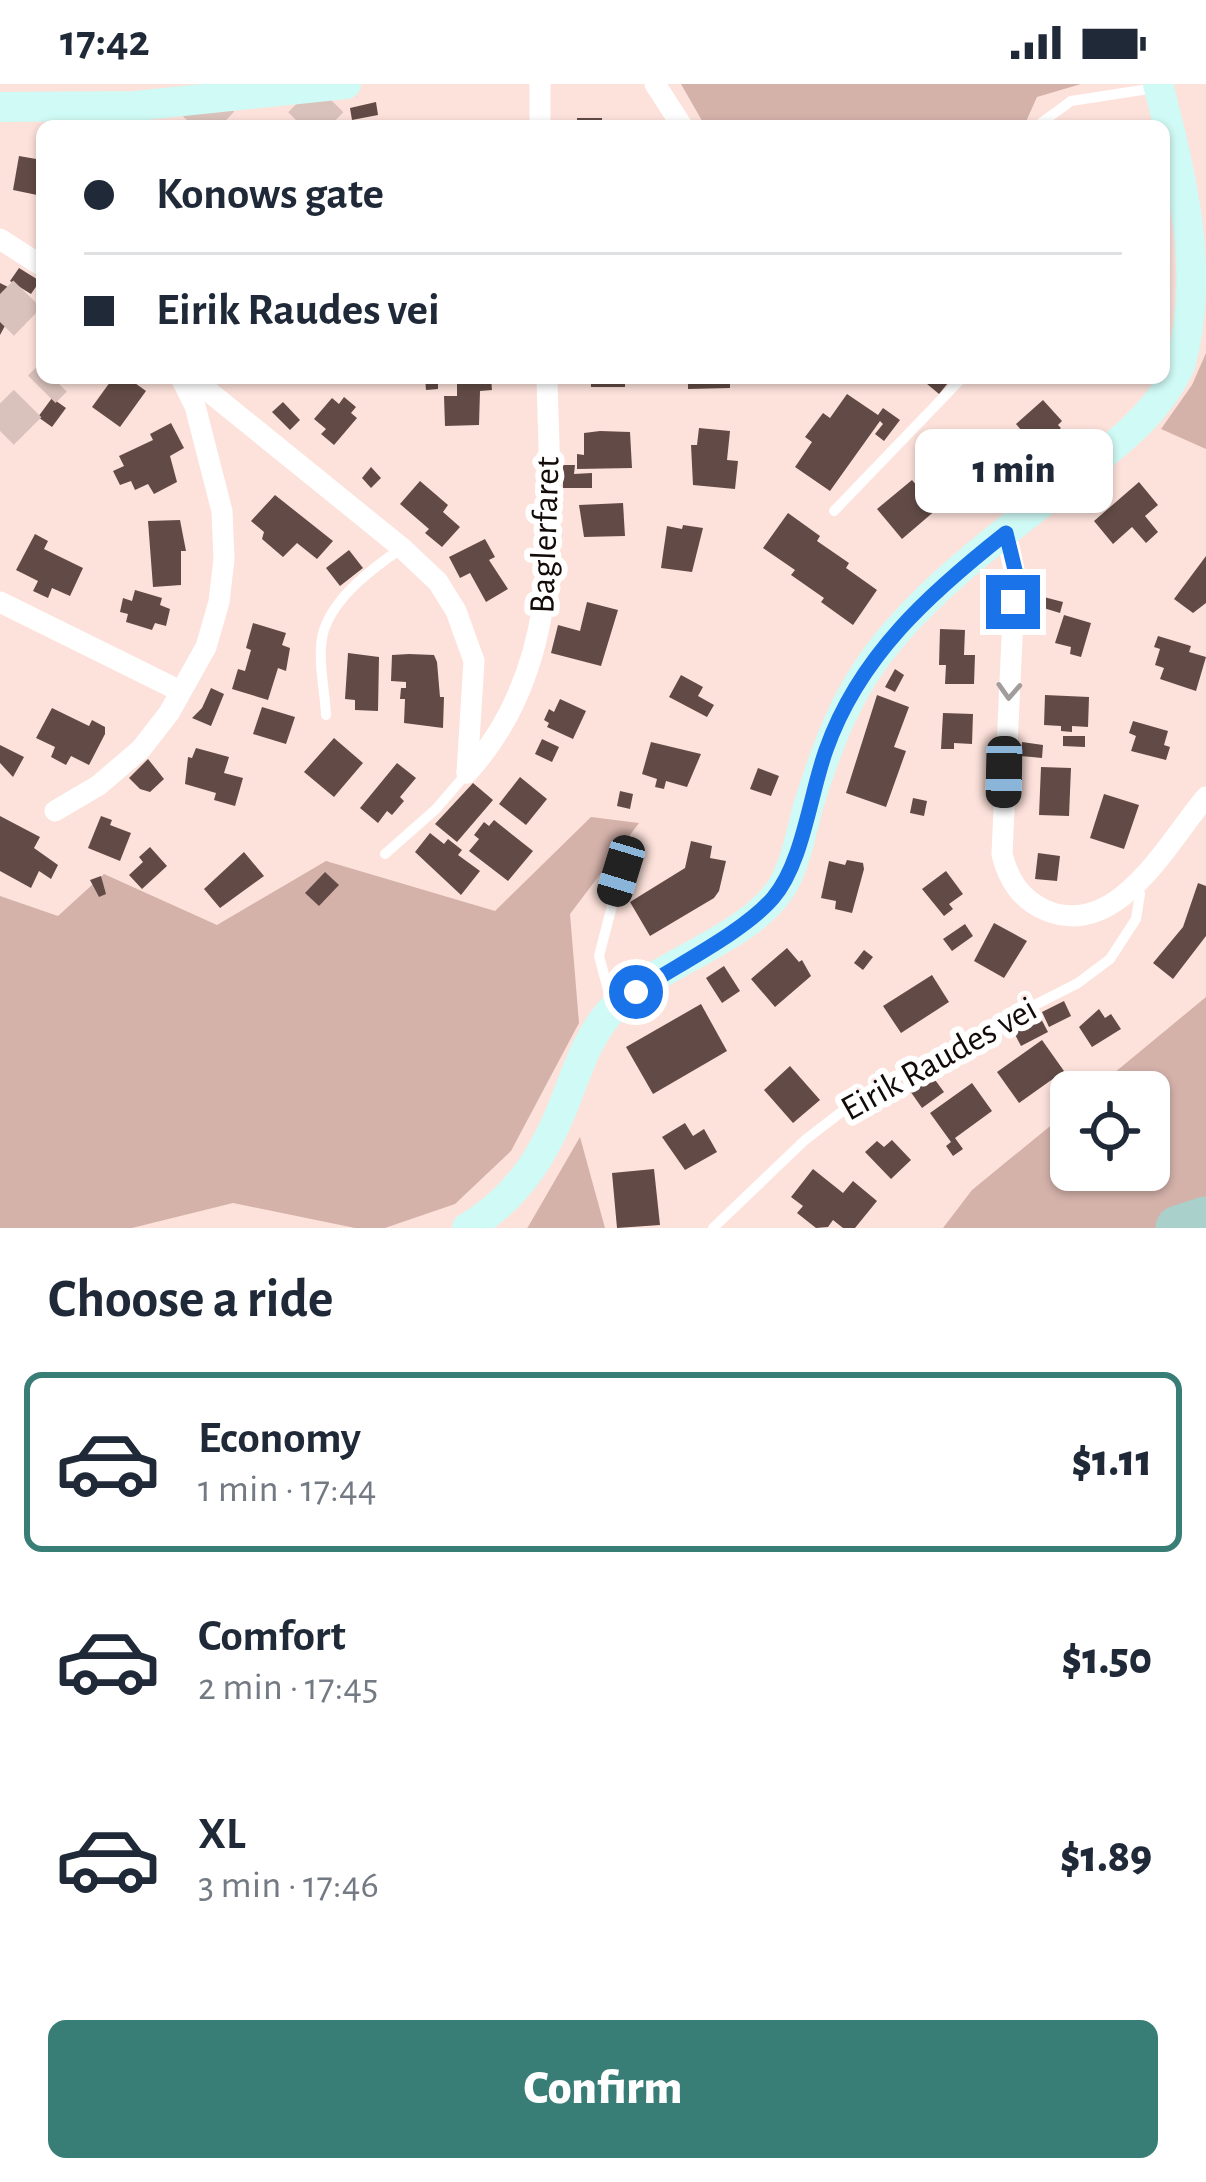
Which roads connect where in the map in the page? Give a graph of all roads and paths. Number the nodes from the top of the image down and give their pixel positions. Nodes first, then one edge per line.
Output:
1 (346, 84) edge
2 (540, 84) edge
3 (656, 84) edge
4 (1158, 86) edge
5 (0, 107) edge
6 (540, 120) edge
7 (678, 120) edge
8 (1045, 120) edge
9 (1167, 120) edge
10 (1170, 131) edge
11 (0, 239) edge
12 (36, 262) edge
13 (185, 384) edge
14 (197, 384) edge
15 (547, 384) edge
16 (956, 384) edge
17 (833, 511) dead end
18 (1006, 533) junction
19 (402, 548) junction
20 (0, 602) edge
21 (180, 691) junction
22 (326, 715) dead end
23 (467, 772) junction
24 (1206, 796) edge
25 (55, 811) dead end
26 (385, 854) dead end
27 (621, 871) dead end
28 (1136, 882) junction
29 (613, 1008) junction
30 (467, 1228) edge
31 (713, 1228) edge

1 - 5 street
2 - 6 street
3 - 7 street
4 - 8 lane
4 - 9 street
10 - 18 street
11 - 12 street
13 - 21 street
14 - 19 street
15 - 23 street, Baglerfaret
16 - 17 lane
18 -> 28 street, Eirik Raudes vei
18 - 29 street
19 - 22 lane
19 - 23 street
20 - 21 street
21 - 25 street
23 - 26 lane, Baglerfaret
24 - 28 street, Eirik Raudes vei
27 - 29 lane
28 - 31 lane, Eirik Raudes vei
29 - 30 street

